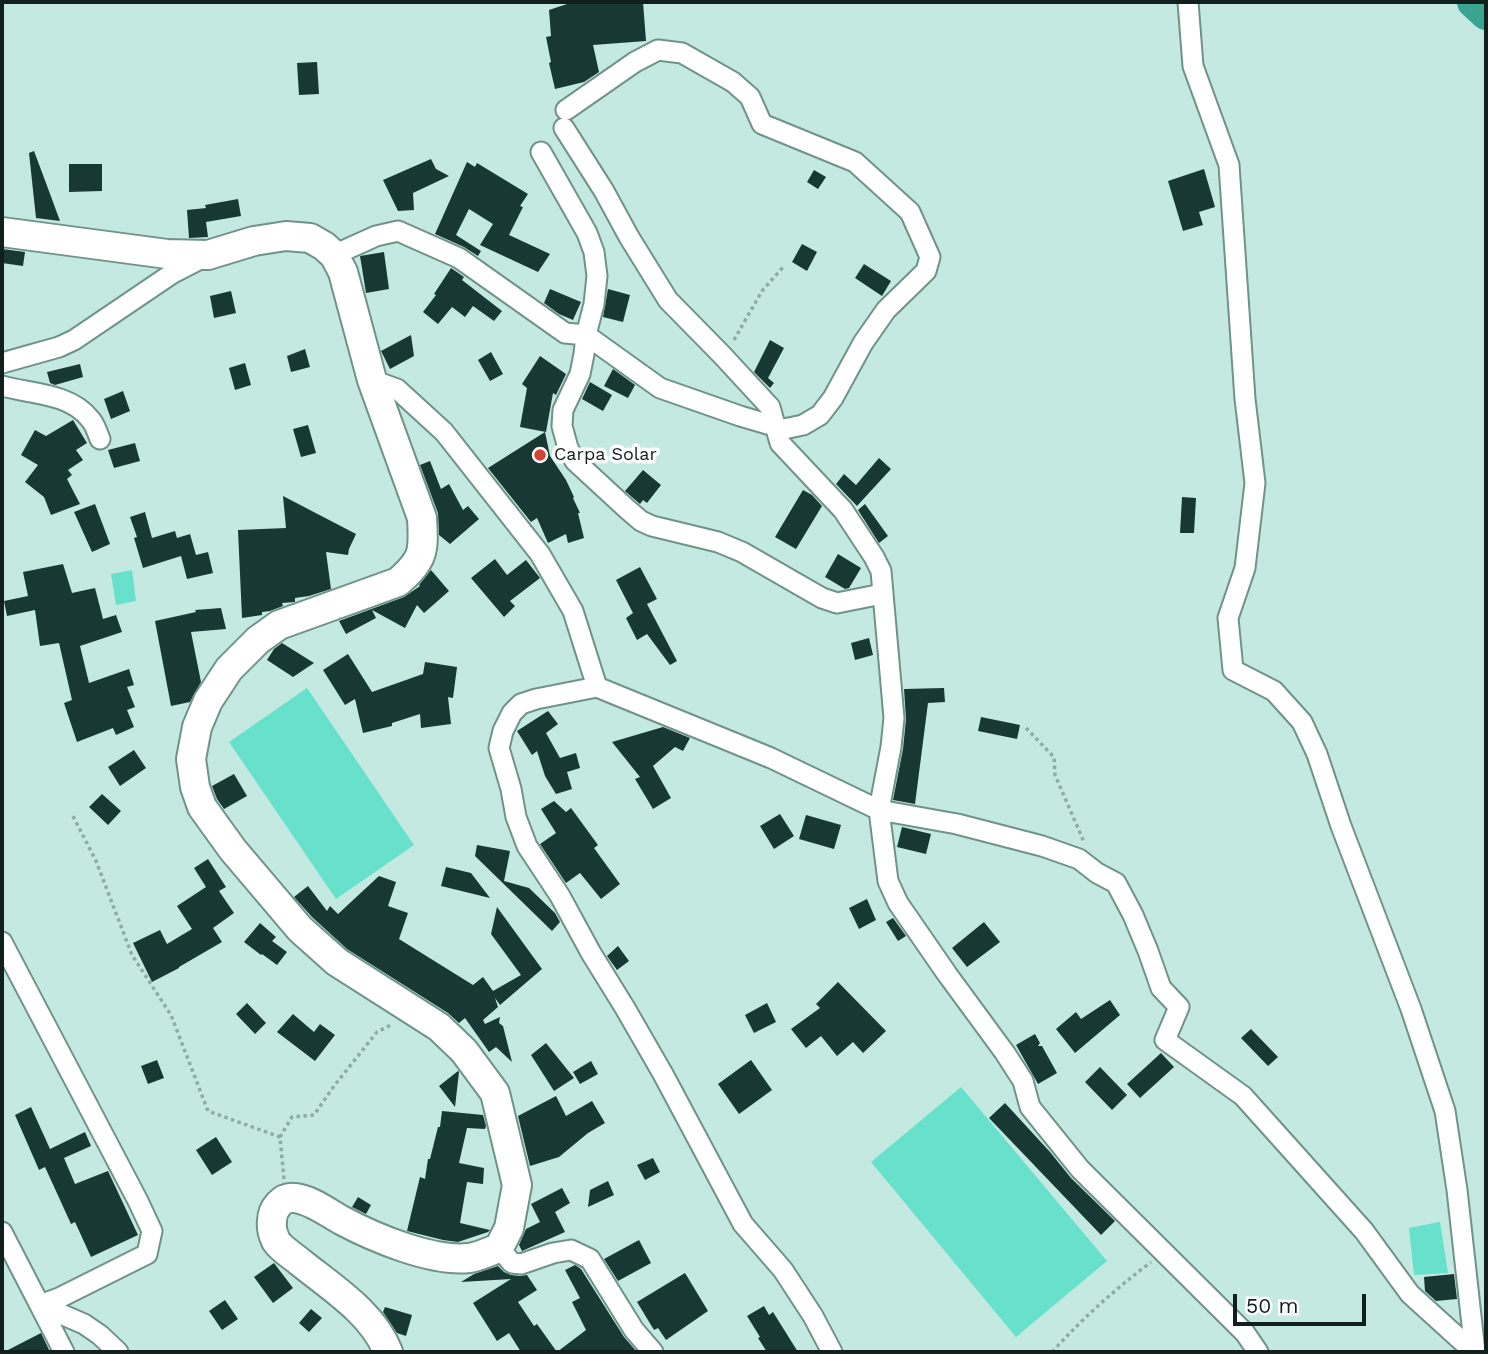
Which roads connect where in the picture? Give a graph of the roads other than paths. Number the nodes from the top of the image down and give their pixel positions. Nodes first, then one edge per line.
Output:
1 (1188, 2) edge
2 (541, 152) dead end
3 (2, 232) edge
4 (208, 255) junction
5 (334, 255) junction
6 (586, 335) junction
7 (2, 363) edge
8 (372, 380) junction
9 (2, 386) edge
10 (774, 426) junction
11 (100, 439) dead end
12 (882, 594) junction
13 (597, 687) junction
14 (880, 810) junction
15 (2, 942) edge
16 (2, 1232) edge
17 (499, 1248) junction
18 (40, 1305) junction
19 (64, 1352) edge
20 (118, 1352) edge
21 (388, 1352) edge
22 (653, 1352) edge
23 (832, 1352) edge
24 (1258, 1352) edge
25 (1474, 1352) edge

1 - 25 street
2 - 6 street
3 - 4 main road
4 - 5 main road
4 - 7 street
5 - 6 street
5 - 8 main road
6 - 10 street
6 - 12 street
8 - 13 street
8 - 17 main road
9 - 11 street
10 - 10 street
10 - 12 street
12 - 14 street
13 - 14 street
13 - 23 street
14 - 24 street
14 - 25 street
15 - 18 street
16 - 18 street
17 - 21 main road
17 - 22 street
18 - 19 street
18 - 20 street

